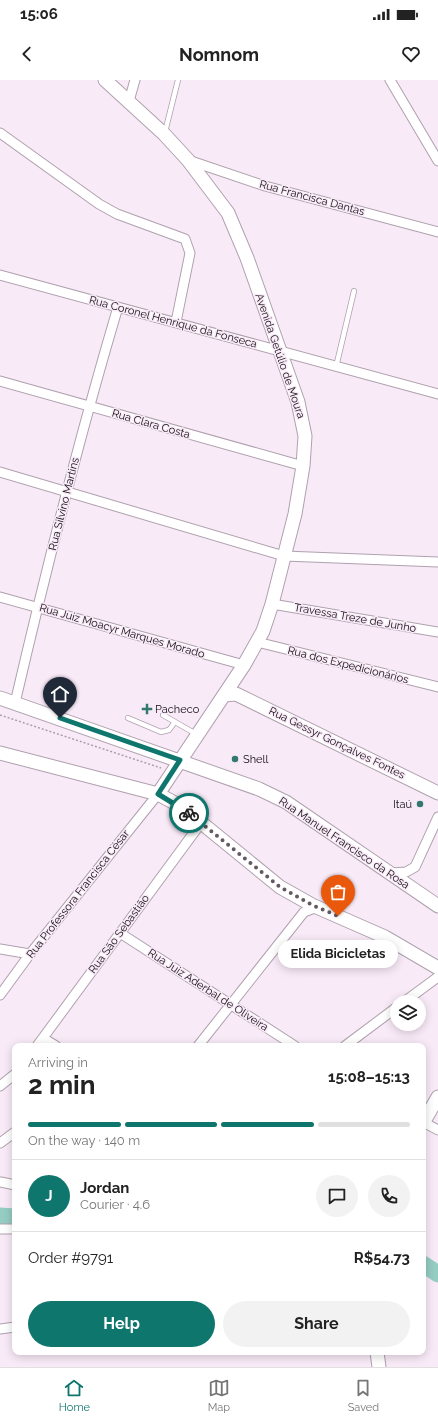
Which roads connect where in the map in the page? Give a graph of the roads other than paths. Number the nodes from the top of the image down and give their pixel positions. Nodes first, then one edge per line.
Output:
1 (105, 80) edge
2 (135, 80) edge
3 (178, 80) edge
4 (390, 80) edge
5 (128, 101) junction
6 (0, 133) edge
7 (164, 134) junction
8 (188, 160) junction
9 (438, 161) edge
10 (438, 232) edge
11 (0, 275) edge
12 (354, 291) dead end
13 (118, 307) junction
14 (176, 322) junction
15 (280, 352) junction
16 (336, 367) junction
17 (0, 381) edge
18 (438, 394) edge
19 (89, 406) junction
20 (303, 466) junction
21 (0, 472) edge
22 (67, 492) junction
23 (284, 556) junction
24 (438, 562) edge
25 (0, 597) edge
26 (272, 604) junction
27 (38, 607) junction
28 (438, 632) edge
29 (257, 642) junction
30 (244, 665) junction
31 (438, 687) edge
32 (231, 691) junction
33 (0, 698) edge
34 (16, 703) junction
35 (163, 715) dead end
36 (128, 718) dead end
37 (175, 722) junction
38 (197, 734) junction
39 (0, 753) edge
40 (180, 760) junction
41 (438, 793) edge
42 (158, 794) junction
43 (438, 817) edge
44 (201, 822) junction
45 (391, 873) junction
46 (438, 906) edge
47 (304, 907) junction
48 (120, 933) junction
49 (0, 949) edge
50 (30, 954) junction
51 (438, 968) edge
52 (438, 977) edge
53 (0, 995) edge
54 (414, 995) edge
55 (230, 1005) junction
56 (390, 1012) edge
57 (43, 1038) junction
58 (39, 1043) edge
59 (51, 1043) edge
60 (200, 1043) edge
61 (290, 1043) edge
62 (348, 1043) edge
63 (12, 1076) edge
64 (0, 1086) edge
65 (438, 1097) edge
66 (426, 1118) edge
67 (426, 1124) edge
68 (438, 1130) edge
69 (12, 1134) edge
70 (0, 1143) edge
71 (0, 1182) edge
72 (12, 1184) edge
73 (0, 1229) edge
74 (12, 1230) edge
75 (12, 1327) edge
76 (0, 1329) edge
77 (377, 1355) edge
78 (379, 1367) edge

1 - 5 main road, Avenida Getúlio de Moura
2 - 5 street
3 - 7 lane
4 - 9 street
5 - 7 main road, Avenida Getúlio de Moura
6 - 14 street
7 - 8 main road, Avenida Getúlio de Moura
8 - 10 street, Rua Francisca Dantas
8 - 15 main road, Avenida Getúlio de Moura
11 - 13 street, Rua Coronel Henrique da Fonseca
12 - 16 lane
13 - 14 street, Rua Coronel Henrique da Fonseca
13 - 19 street, Rua Silvino Martins
14 - 15 street, Rua Coronel Henrique da Fonseca
15 - 16 street, Rua Coronel Henrique da Fonseca
15 - 20 main road, Avenida Getúlio de Moura
16 - 18 street, Rua Coronel Henrique da Fonseca
17 - 19 street, Rua Clara Costa
19 - 20 street, Rua Clara Costa
19 - 22 street, Rua Silvino Martins
20 - 23 main road, Avenida Getúlio de Moura
21 - 22 street
22 - 23 street
22 - 27 street, Rua Silvino Martins
23 - 24 street
23 - 26 main road, Avenida Getúlio de Moura
25 - 27 street, Rua Juiz Moacyr Marques Morado
26 - 28 street, Travessa Treze de Junho
26 - 29 main road, Avenida Getúlio de Moura
27 - 30 street, Rua Juiz Moacyr Marques Morado
27 - 34 street, Rua Silvino Martins
29 - 30 main road, Avenida Getúlio de Moura
29 - 31 street, Rua dos Expedicionários
30 - 32 main road, Avenida Getúlio de Moura
32 - 38 main road, Avenida Getúlio de Moura
32 - 41 main road, Rua Gessyr Gonçalves Fontes
33 - 34 main road, Rua Manuel Francisco da Rosa
34 - 40 main road, Rua Manuel Francisco da Rosa
35 - 37 lane
36 - 37 lane
37 - 38 lane
38 - 40 main road, Avenida Getúlio de Moura
39 - 42 main road
40 - 42 main road, Avenida Getúlio de Moura
40 - 45 main road, Rua Manuel Francisco da Rosa
42 - 44 main road
42 - 50 street, Rua Professora Francisca César
43 - 45 street
44 - 47 main road
44 - 48 street, Rua São Sebastião
45 - 46 main road, Rua Manuel Francisco da Rosa
47 - 51 main road
47 - 55 street
48 - 55 street, Rua Juiz Aderbal de Oliveira
48 - 57 street, Rua São Sebastião
49 - 50 street
50 - 53 street, Rua Professora Francisca César
52 - 54 street
55 - 60 street
55 - 61 street, Rua Juiz Aderbal de Oliveira
56 - 62 street
57 - 58 street, Rua São Sebastião
57 - 59 street
63 - 64 street
65 - 66 main road
67 - 68 street
69 - 70 street
71 - 72 street
73 - 74 street
75 - 76 street
77 - 78 main road

